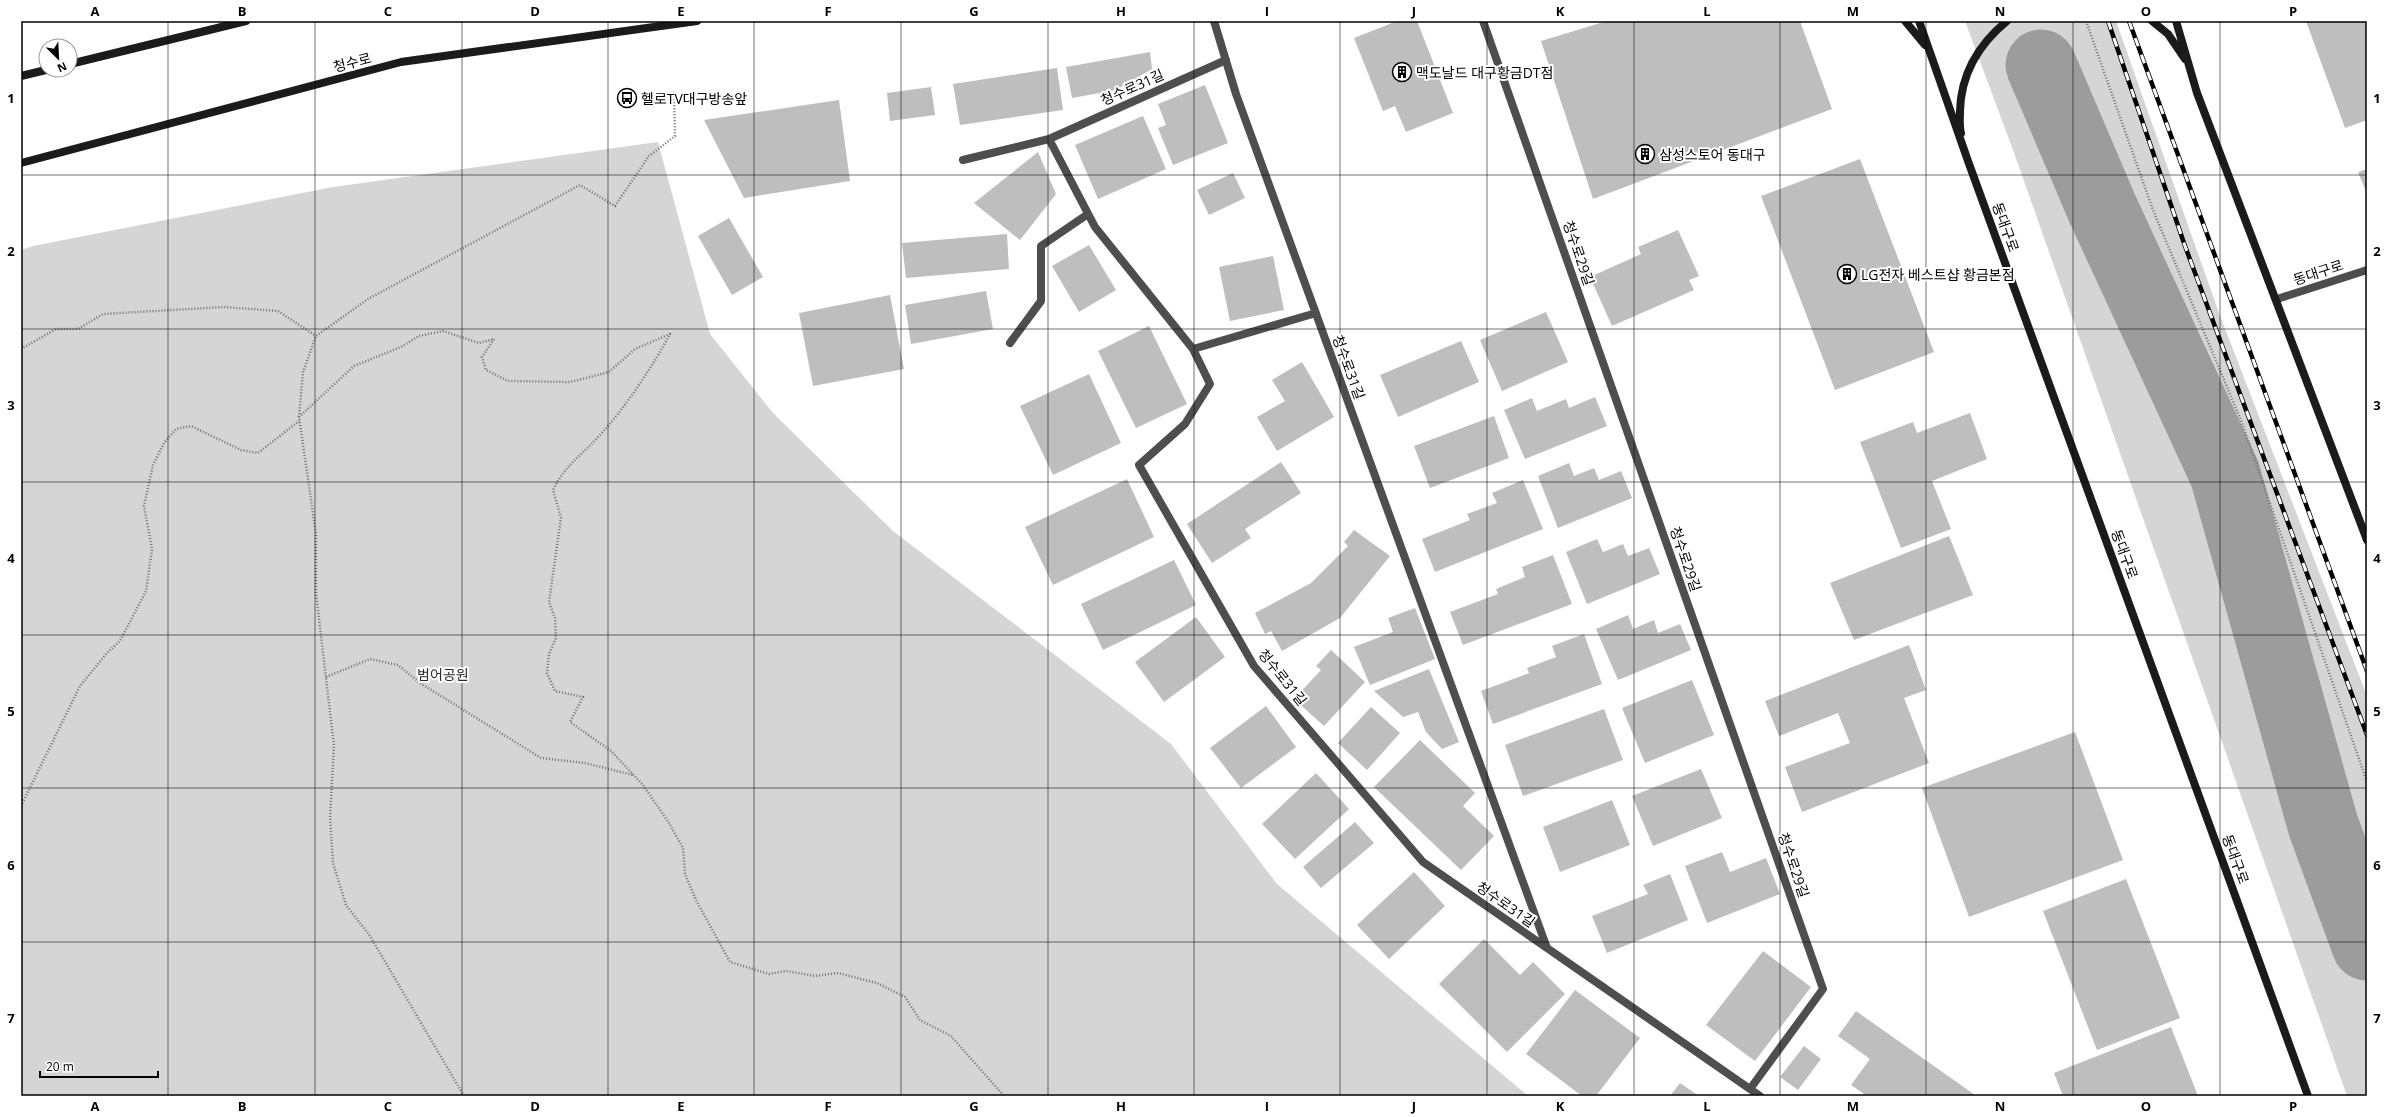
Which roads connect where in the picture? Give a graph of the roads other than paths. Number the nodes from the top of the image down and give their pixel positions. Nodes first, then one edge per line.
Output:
1 (246, 21) edge
2 (697, 21) edge
3 (1214, 21) edge
4 (1483, 21) edge
5 (1905, 21) edge
6 (1919, 21) edge
7 (2007, 21) edge
8 (2152, 21) edge
9 (2176, 21) edge
10 (1929, 50) junction
11 (1226, 60) junction
12 (78, 62) edge
13 (38, 72) edge
14 (21, 76) edge
15 (2198, 93) junction
16 (1049, 138) junction
17 (963, 160) dead end
18 (1968, 161) junction
19 (21, 163) edge
20 (1088, 214) junction
21 (2367, 270) edge
22 (2277, 299) junction
23 (1316, 313) junction
24 (1010, 343) dead end
25 (1193, 349) junction
26 (2367, 540) edge
27 (1547, 948) junction
28 (1750, 1089) junction
29 (1760, 1096) edge
30 (2308, 1096) edge

1 - 12 main road
2 - 19 main road, 청수로
3 - 11 street, 청수로31길
4 - 28 street, 청수로29길
5 - 10 main road
6 - 10 main road, 동대구로
7 - 18 main road
8 - 15 main road
9 - 15 main road
10 - 18 main road, 동대구로
11 - 16 street, 청수로31길
11 - 23 street, 청수로31길
13 - 14 main road
15 - 22 main road
16 - 17 street, 청수로31길
16 - 20 street, 청수로31길
18 - 30 main road, 동대구로
20 - 24 street
20 - 25 street, 청수로31길
21 - 22 street, 동대구로
22 - 26 main road
23 - 25 street
23 - 27 street, 청수로31길
25 - 27 street, 청수로31길
27 - 28 street, 청수로31길
28 - 29 street, 청수로31길

